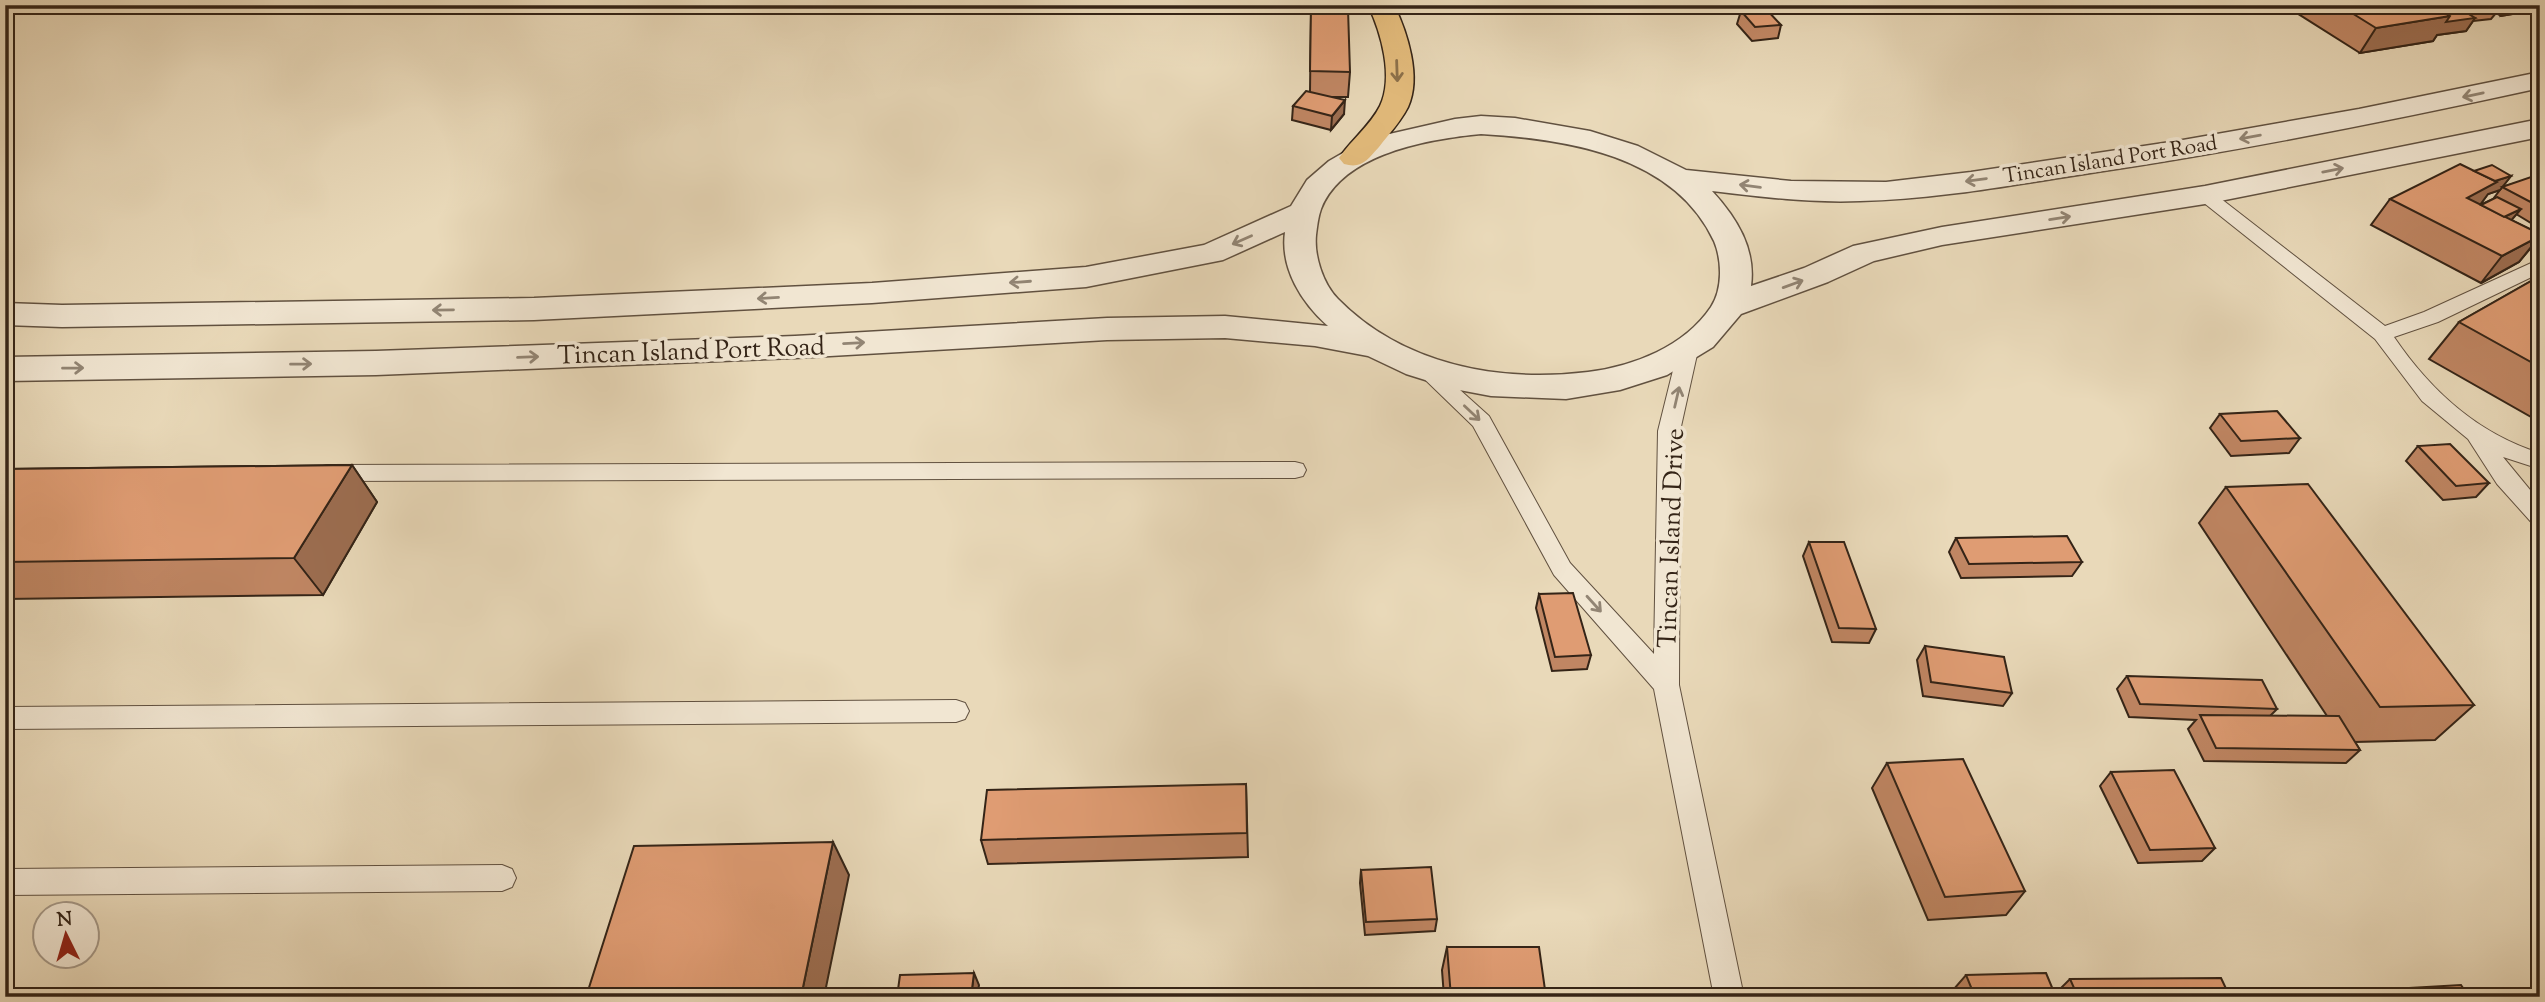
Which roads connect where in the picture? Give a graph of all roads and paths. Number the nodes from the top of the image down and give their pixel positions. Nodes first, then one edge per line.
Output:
1 (1381, 5) edge
2 (2540, 80) edge
3 (2540, 128) edge
4 (1354, 158) junction
5 (1677, 178) junction
6 (2205, 195) junction
7 (1304, 212) junction
8 (2540, 265) edge
9 (1729, 306) junction
10 (5, 314) edge
11 (2382, 334) junction
12 (1376, 346) junction
13 (1688, 350) junction
14 (1422, 367) junction
15 (5, 369) edge
16 (2475, 433) junction
17 (2540, 461) edge
18 (1295, 470) dead end
19 (310, 473) edge
20 (2540, 517) edge
21 (1666, 685) junction
22 (956, 711) dead end
23 (5, 718) edge
24 (502, 877) dead end
25 (5, 882) edge
26 (1729, 997) edge

1 -> 4 highway
2 -> 5 street, Tincan Island Port Road
6 -> 3 street, Tincan Island Port Road
4 - 5 street
4 - 7 street
5 - 9 street
9 -> 6 street, Tincan Island Port Road
6 - 11 lane
7 -> 10 street, Tincan Island Port Road
7 - 12 street
8 - 11 lane
9 - 13 street
11 - 16 lane
12 - 14 street
15 -> 12 street, Tincan Island Port Road
13 - 14 street
21 -> 13 lane, Tincan Island Drive
14 -> 21 lane, Tincan Island Drive
16 - 17 lane
16 - 20 lane
18 - 19 lane
21 - 26 lane, Tincan Island Drive
22 - 23 lane
24 - 25 lane

